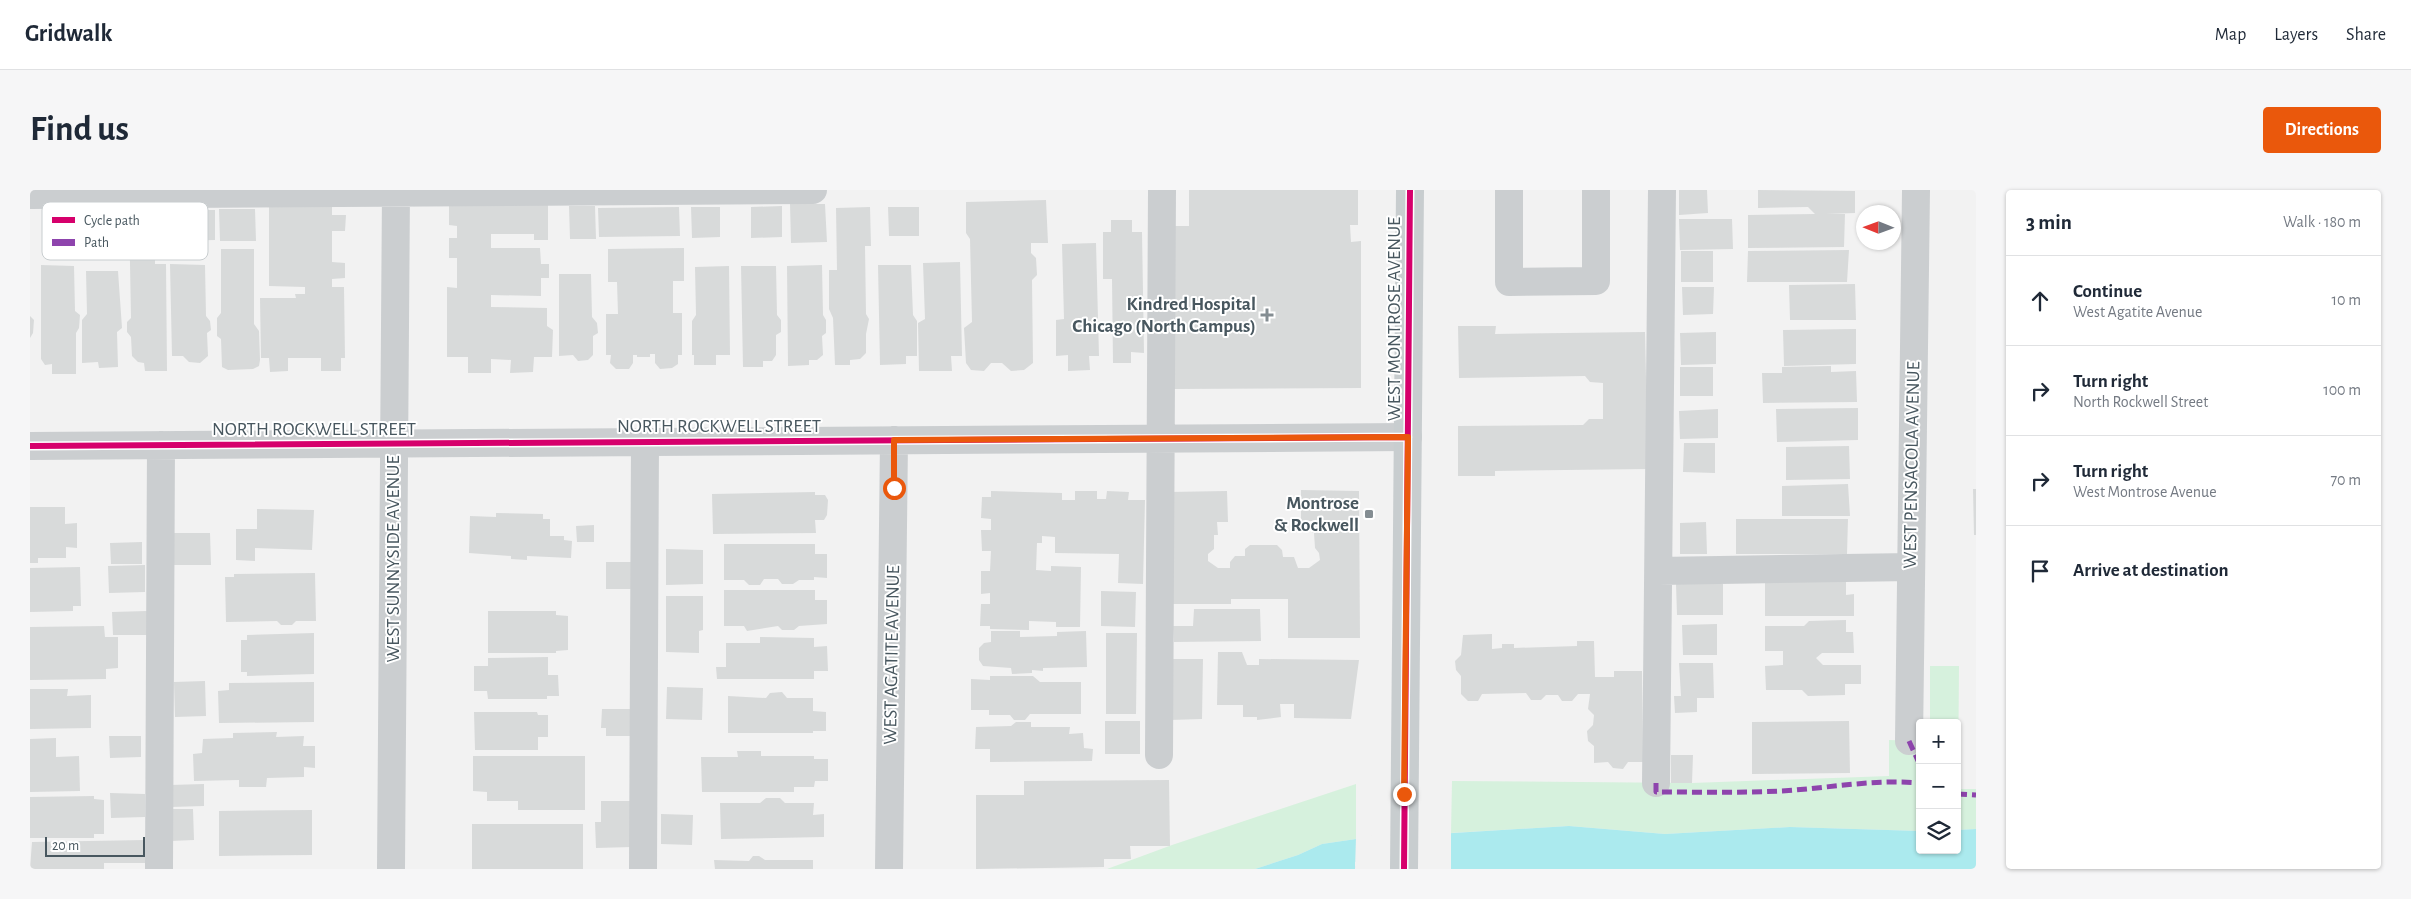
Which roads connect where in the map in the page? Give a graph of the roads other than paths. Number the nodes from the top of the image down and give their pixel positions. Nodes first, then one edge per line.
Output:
1 (813, 190) edge
2 (1162, 190) edge
3 (1410, 190) edge
4 (1508, 190) edge
5 (1596, 190) edge
6 (1662, 190) edge
7 (1916, 190) edge
8 (396, 192) edge
9 (30, 195) edge
10 (1408, 437) junction
11 (1161, 439) junction
12 (894, 440) junction
13 (644, 442) junction
14 (394, 444) junction
15 (161, 445) junction
16 (30, 446) edge
17 (1911, 567) junction
18 (1659, 571) junction
19 (1910, 741) dead end
20 (1159, 755) dead end
21 (1656, 783) dead end
22 (159, 869) edge
23 (391, 869) edge
24 (643, 869) edge
25 (889, 869) edge
26 (1404, 869) edge

1 - 8 street
2 - 11 street
3 - 10 main road, WEST MONTROSE AVENUE
4 - 5 street
6 - 18 street
7 - 17 street, WEST PENSACOLA AVENUE
8 - 9 street
8 - 14 street, WEST SUNNYSIDE AVENUE
10 - 11 street, NORTH ROCKWELL STREET
10 - 26 main road, WEST MONTROSE AVENUE
11 - 12 street, NORTH ROCKWELL STREET
11 - 20 street
12 - 13 street, NORTH ROCKWELL STREET
12 - 25 street, WEST AGATITE AVENUE
13 - 14 street, NORTH ROCKWELL STREET
13 - 24 street
14 - 15 street, NORTH ROCKWELL STREET
14 - 23 street, WEST SUNNYSIDE AVENUE
15 - 16 street, NORTH ROCKWELL STREET
15 - 22 street
17 - 18 street
17 - 19 street, WEST PENSACOLA AVENUE
18 - 21 street

